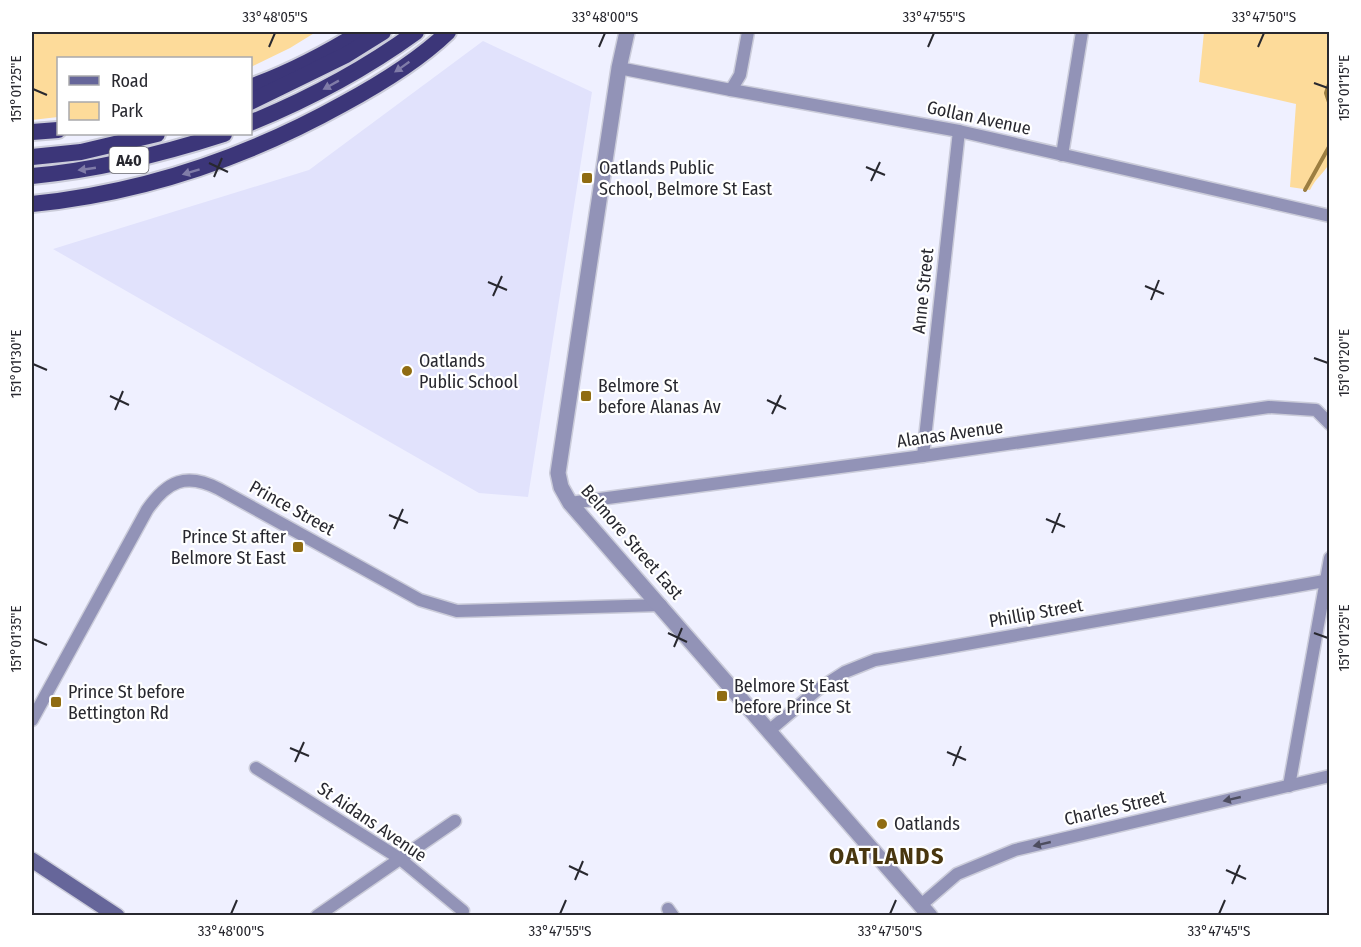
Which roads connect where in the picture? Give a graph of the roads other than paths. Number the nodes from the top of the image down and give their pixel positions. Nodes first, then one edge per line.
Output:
1 (362, 32) edge
2 (383, 32) edge
3 (416, 32) edge
4 (448, 32) edge
5 (627, 32) edge
6 (747, 32) edge
7 (1082, 32) edge
8 (618, 68) junction
9 (252, 86) edge
10 (731, 90) junction
11 (252, 101) edge
12 (252, 122) edge
13 (57, 130) edge
14 (958, 131) junction
15 (32, 132) edge
16 (153, 135) edge
17 (221, 135) edge
18 (1062, 155) junction
19 (32, 157) edge
20 (32, 176) edge
21 (32, 204) edge
22 (1329, 216) edge
23 (1329, 424) edge
24 (923, 456) junction
25 (570, 503) junction
26 (1329, 558) edge
27 (1328, 581) edge
28 (661, 605) junction
29 (32, 720) edge
30 (770, 730) junction
31 (256, 768) dead end
32 (1329, 776) edge
33 (1289, 786) junction
34 (455, 821) dead end
35 (399, 858) junction
36 (32, 860) edge
37 (926, 910) edge
38 (463, 911) dead end
39 (117, 915) edge
40 (317, 915) edge

1 - 9 highway
2 - 11 highway
3 -> 12 highway
4 -> 21 highway
5 - 8 street, Belmore Street East
6 - 10 street
7 - 18 street
8 - 10 street, Gollan Avenue
8 - 25 street, Belmore Street East
10 - 14 street, Gollan Avenue
13 - 15 highway
14 - 18 street, Gollan Avenue
14 - 24 street, Anne Street
16 - 19 highway, A40
17 -> 20 highway, A40
18 - 22 street, Gollan Avenue
23 - 24 street, Alanas Avenue
24 - 25 street, Alanas Avenue
25 - 28 street, Belmore Street East
26 - 27 street
27 - 30 street, Phillip Street
27 - 33 street
28 - 29 street, Prince Street
28 - 30 street, Belmore Street East
30 - 37 street, Belmore Street East
31 - 35 street, St Aidans Avenue
32 - 33 street, Charles Street
33 -> 37 street, Charles Street
34 - 35 street
35 - 38 street, St Aidans Avenue
35 - 40 street
36 - 39 main road

